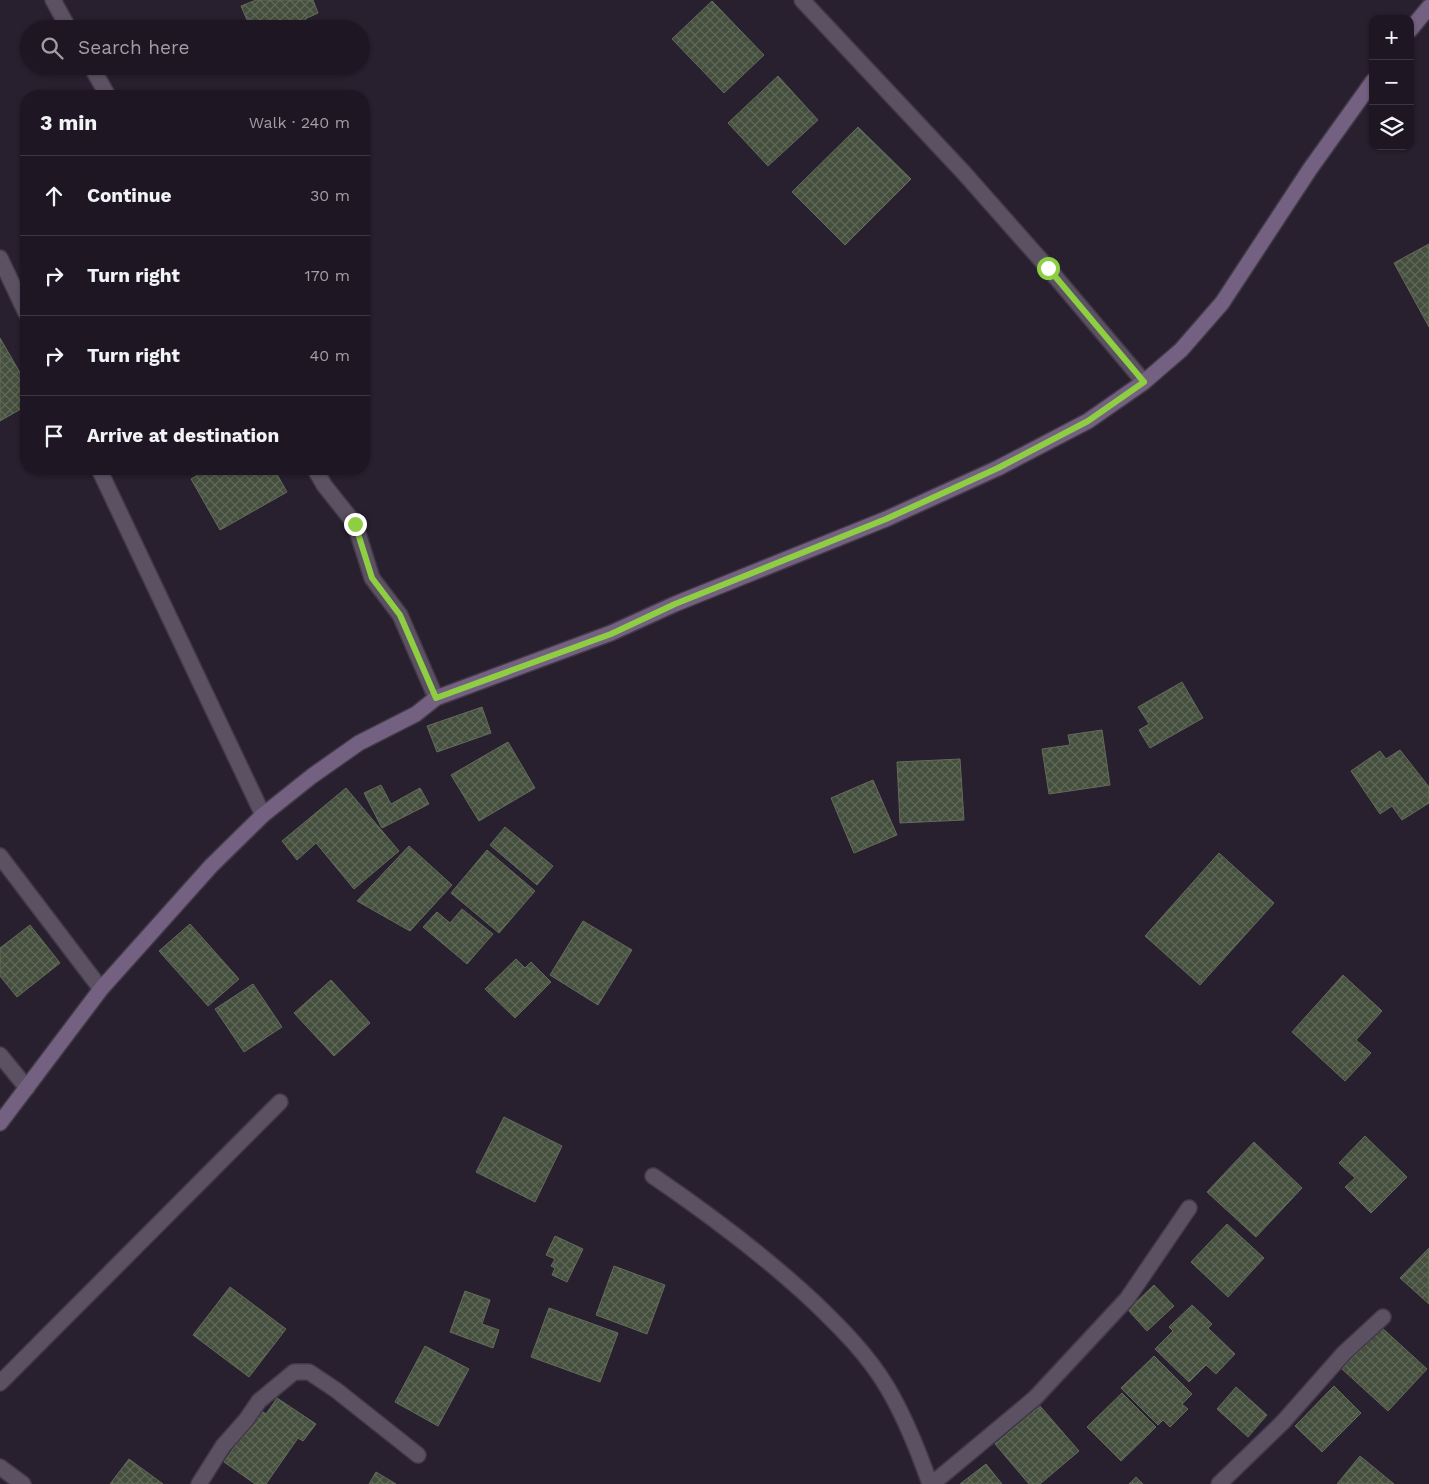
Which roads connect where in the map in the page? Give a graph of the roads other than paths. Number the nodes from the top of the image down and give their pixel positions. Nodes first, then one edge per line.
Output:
1 (53, 0) edge
2 (802, 0) edge
3 (1429, 7) edge
4 (64, 20) edge
5 (1414, 25) edge
6 (95, 75) edge
7 (1369, 87) edge
8 (104, 90) edge
9 (0, 258) edge
10 (20, 300) edge
11 (1144, 382) junction
12 (102, 475) edge
13 (318, 475) edge
14 (436, 698) junction
15 (263, 815) junction
16 (0, 856) edge
17 (101, 989) junction
18 (0, 1055) edge
19 (26, 1088) junction
20 (280, 1102) dead end
21 (0, 1123) edge
22 (653, 1176) dead end
23 (1189, 1208) dead end
24 (1383, 1317) dead end
25 (0, 1383) edge
26 (418, 1455) dead end
27 (0, 1468) edge
28 (23, 1484) edge
29 (199, 1484) edge
30 (931, 1484) edge
31 (1219, 1484) edge

1 - 4 street
2 - 11 street
3 - 5 street
6 - 8 street
7 - 11 street
9 - 10 street
11 - 14 street
12 - 15 street
13 - 14 street
14 - 15 street
15 - 17 street
16 - 17 street
17 - 19 street
18 - 19 street
19 - 21 street
20 - 25 street
22 - 30 street
23 - 30 street
24 - 31 street
26 - 29 street
27 - 28 street

